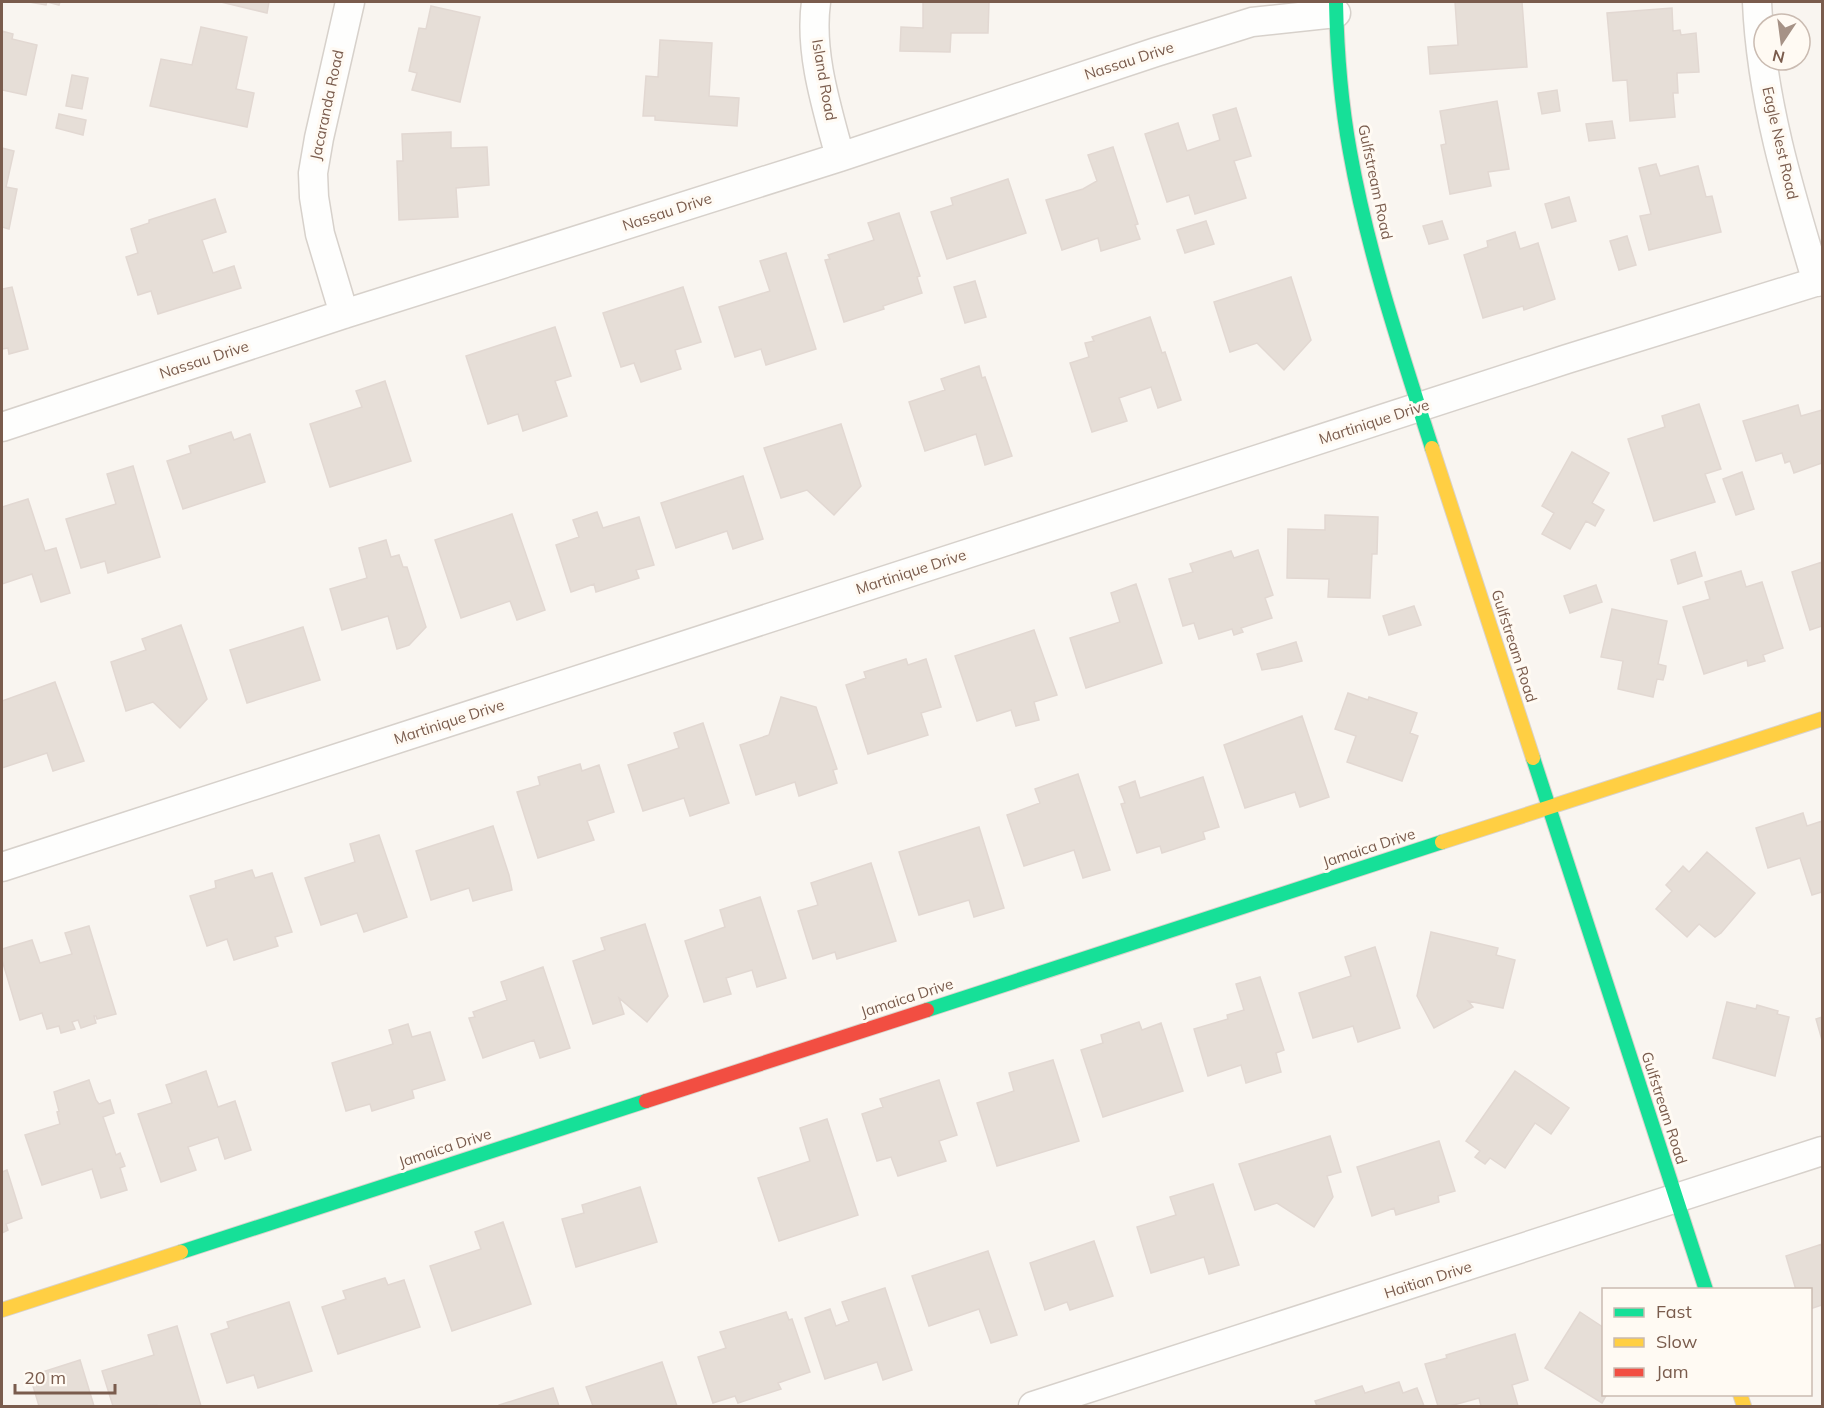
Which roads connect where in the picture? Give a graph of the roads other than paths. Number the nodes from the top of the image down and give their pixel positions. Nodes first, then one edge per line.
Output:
1 (350, 2) edge
2 (816, 2) edge
3 (1757, 2) edge
4 (1336, 8) edge
5 (840, 157) junction
6 (1820, 281) edge
7 (344, 314) junction
8 (1419, 407) junction
9 (2, 427) edge
10 (1822, 718) edge
11 (1549, 806) junction
12 (2, 867) edge
13 (1822, 1151) edge
14 (1677, 1200) junction
15 (1705, 1288) edge
16 (2, 1310) edge
17 (1033, 1407) edge

1 - 7 street, Jacaranda Road
2 - 5 street, Island Road
3 - 6 street, Eagle Nest Road
4 - 5 street, Nassau Drive
4 - 8 street, Gulfstream Road
5 - 7 street, Nassau Drive
6 - 8 street, Martinique Drive
7 - 9 street, Nassau Drive
8 - 11 street, Gulfstream Road
8 - 12 street, Martinique Drive
10 - 11 street, Jamaica Drive
11 - 14 street, Gulfstream Road
11 - 16 street, Jamaica Drive
13 - 14 street, Haitian Drive
14 - 15 street, Gulfstream Road
14 - 17 street, Haitian Drive

